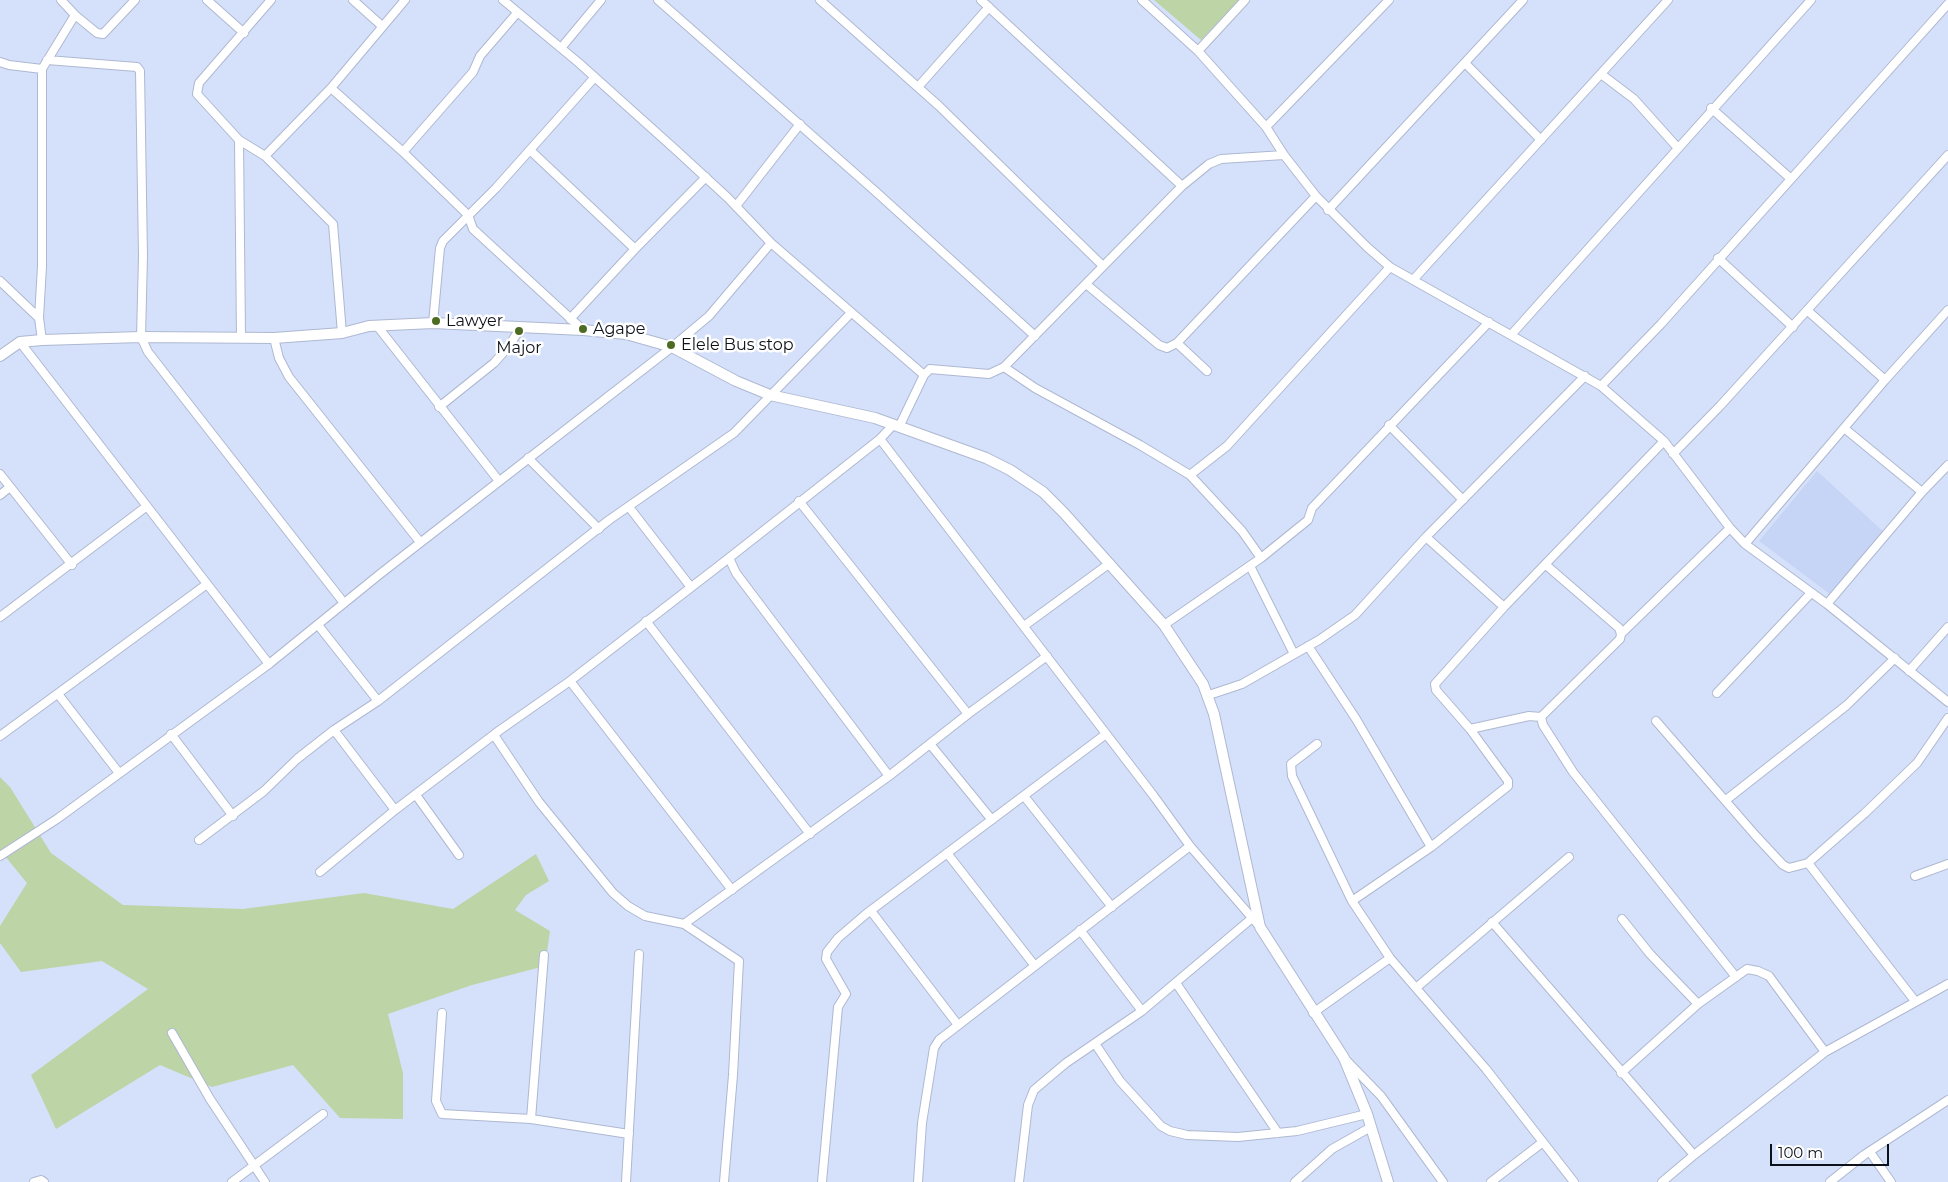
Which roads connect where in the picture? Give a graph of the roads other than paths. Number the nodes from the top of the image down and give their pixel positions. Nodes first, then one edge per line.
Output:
1 (61, 0) edge
2 (135, 0) edge
3 (207, 0) edge
4 (271, 0) edge
5 (353, 0) edge
6 (405, 0) edge
7 (503, 0) edge
8 (601, 0) edge
9 (658, 0) edge
10 (820, 0) edge
11 (981, 0) edge
12 (1142, 0) edge
13 (1246, 0) edge
14 (1389, 0) edge
15 (1523, 0) edge
16 (1668, 0) edge
17 (1810, 0) edge
18 (1948, 4) edge
19 (989, 7) junction
20 (517, 13) junction
21 (75, 15) junction
22 (382, 26) junction
23 (244, 33) junction
24 (561, 48) junction
25 (1198, 51) junction
26 (47, 60) junction
27 (0, 62) edge
28 (1465, 63) junction
29 (42, 69) junction
30 (1601, 74) junction
31 (594, 78) junction
32 (918, 87) junction
33 (331, 88) junction
34 (1712, 108) junction
35 (800, 124) junction
36 (1266, 127) junction
37 (239, 140) junction
38 (1541, 140) junction
39 (1677, 147) junction
40 (531, 151) junction
41 (402, 152) junction
42 (1284, 155) junction
43 (1948, 155) edge
44 (265, 156) junction
45 (706, 177) junction
46 (1790, 178) junction
47 (1182, 186) junction
48 (1316, 196) junction
49 (736, 206) junction
50 (1328, 210) junction
51 (468, 215) junction
52 (771, 243) junction
53 (635, 249) junction
54 (1718, 258) junction
55 (1103, 266) junction
56 (1390, 266) junction
57 (1413, 280) junction
58 (0, 281) edge
59 (1086, 284) junction
60 (1948, 310) edge
61 (1808, 311) junction
62 (851, 313) junction
63 (39, 318) junction
64 (570, 319) junction
65 (1489, 322) junction
66 (433, 323) junction
67 (1793, 326) junction
68 (378, 327) junction
69 (521, 327) junction
70 (583, 330) junction
71 (342, 333) junction
72 (1511, 335) junction
73 (141, 336) junction
74 (1035, 336) junction
75 (241, 338) junction
76 (274, 338) junction
77 (42, 340) junction
78 (20, 342) junction
79 (1177, 343) junction
80 (672, 347) junction
81 (0, 356) edge
82 (1004, 367) junction
83 (1207, 371) dead end
84 (924, 375) junction
85 (1585, 376) junction
86 (1885, 380) junction
87 (1601, 386) junction
88 (770, 395) junction
89 (439, 407) junction
90 (1389, 425) junction
91 (896, 426) junction
92 (1844, 428) junction
93 (880, 439) junction
94 (1664, 441) junction
95 (1673, 454) junction
96 (528, 458) junction
97 (1948, 465) edge
98 (0, 474) edge
99 (1190, 475) junction
100 (499, 481) junction
101 (10, 487) junction
102 (1922, 492) junction
103 (0, 495) edge
104 (1463, 500) junction
105 (798, 501) junction
106 (147, 506) junction
107 (629, 506) junction
108 (1730, 528) junction
109 (599, 529) junction
110 (1426, 537) junction
111 (420, 542) junction
112 (1746, 544) junction
113 (728, 558) junction
114 (1261, 558) junction
115 (1110, 563) junction
116 (72, 565) junction
117 (1546, 565) junction
118 (718, 566) junction
119 (1250, 566) junction
120 (736, 573) junction
121 (207, 584) junction
122 (690, 586) junction
123 (1811, 593) junction
124 (344, 603) junction
125 (1828, 604) junction
126 (1504, 607) junction
127 (0, 617) edge
128 (646, 621) junction
129 (318, 625) junction
130 (1164, 625) junction
131 (1024, 626) junction
132 (1948, 627) edge
133 (1621, 634) junction
134 (1308, 646) junction
135 (1294, 654) junction
136 (1047, 656) junction
137 (1895, 658) junction
138 (269, 664) junction
139 (1909, 670) junction
140 (570, 681) junction
141 (1717, 693) dead end
142 (58, 694) junction
143 (1209, 695) junction
144 (378, 701) junction
145 (1948, 702) edge
146 (968, 714) junction
147 (1541, 717) junction
148 (1948, 718) edge
149 (1656, 721) dead end
150 (1470, 728) junction
151 (334, 730) junction
152 (171, 734) junction
153 (1106, 734) junction
154 (494, 735) junction
155 (0, 736) edge
156 (930, 744) junction
157 (1317, 744) dead end
158 (119, 773) junction
159 (889, 776) junction
160 (416, 795) junction
161 (1024, 796) junction
162 (1726, 800) junction
163 (395, 810) junction
164 (233, 816) junction
165 (992, 820) junction
166 (810, 834) junction
167 (199, 840) dead end
168 (1190, 846) junction
169 (1431, 847) junction
170 (948, 853) junction
171 (459, 855) dead end
172 (0, 856) edge
173 (1568, 857) dead end
174 (1808, 863) junction
175 (1948, 864) edge
176 (320, 872) dead end
177 (1916, 876) dead end
178 (732, 890) junction
179 (1352, 901) junction
180 (1112, 907) junction
181 (871, 911) junction
182 (1251, 919) junction
183 (1622, 919) dead end
184 (1492, 922) junction
185 (684, 924) junction
186 (1260, 927) junction
187 (1080, 930) junction
188 (639, 954) dead end
189 (544, 955) dead end
190 (1390, 958) junction
191 (1035, 966) junction
192 (1736, 977) junction
193 (1176, 983) junction
194 (1948, 984) edge
195 (1416, 988) junction
196 (1915, 1001) junction
197 (1698, 1004) junction
198 (1142, 1011) junction
199 (442, 1013) dead end
200 (1314, 1013) junction
201 (958, 1025) junction
202 (172, 1033) dead end
203 (1096, 1045) junction
204 (1825, 1052) junction
205 (1344, 1058) junction
206 (1621, 1073) junction
207 (1948, 1100) edge
208 (322, 1114) dead end
209 (1367, 1114) junction
210 (532, 1119) junction
211 (1371, 1127) junction
212 (1278, 1133) junction
213 (629, 1134) junction
214 (1542, 1142) junction
215 (1870, 1152) junction
216 (1694, 1154) junction
217 (254, 1166) junction
218 (34, 1182) edge
219 (44, 1182) edge
220 (232, 1182) edge
221 (265, 1182) edge
222 (626, 1182) edge
223 (724, 1182) edge
224 (822, 1182) edge
225 (918, 1182) edge
226 (1019, 1182) edge
227 (1295, 1182) edge
228 (1388, 1182) edge
229 (1443, 1182) edge
230 (1491, 1182) edge
231 (1574, 1182) edge
232 (1662, 1182) edge
233 (1830, 1182) edge
234 (1891, 1182) edge

1 - 21 street
2 - 21 street
3 - 23 street
4 - 23 street
5 - 22 street
6 - 22 street
7 - 20 street
8 - 24 street
9 - 35 street
10 - 32 street
11 - 19 street
12 - 25 street
13 - 25 street
14 - 36 street
15 - 28 street
16 - 30 street
17 - 34 street
18 - 46 street
19 - 32 street
19 - 47 street
20 - 24 street
20 - 41 street
21 - 26 street
22 - 33 street
23 - 37 street
24 - 31 street
25 - 36 street
26 - 29 street
26 - 73 street
27 - 29 street
28 - 38 street
28 - 50 street
29 - 63 street
30 - 38 street
30 - 39 street
31 - 40 street
31 - 45 street
32 - 55 street
33 - 41 street
33 - 44 street
34 - 39 street
34 - 46 street
35 - 49 street
35 - 74 street
36 - 42 street
37 - 44 street
37 - 75 street
38 - 57 street
39 - 72 street
40 - 51 street
40 - 53 street
41 - 51 street
42 - 47 street
42 - 48 street
43 - 61 street
44 - 71 street
45 - 49 street
45 - 53 street
46 - 54 street
47 - 55 street
48 - 50 street
48 - 79 street
49 - 52 street
50 - 56 street
51 - 64 street
51 - 66 street
52 - 62 street
52 - 80 street
53 - 64 street
54 - 67 street
54 - 87 street
55 - 59 street
56 - 57 street
56 - 99 street
57 - 65 street
58 - 63 street
59 - 74 street
59 - 79 street
60 - 86 street
61 - 67 street
61 - 86 street
62 - 84 street
62 - 88 street
63 - 77 street
64 - 70 street
65 - 72 street
65 - 90 street
66 - 68 street
66 - 69 street
67 - 95 street
68 - 71 street
68 - 89 street
69 - 70 street
69 - 89 street
70 - 80 street
71 - 76 street
72 - 85 street
73 - 75 street
73 - 77 street
73 - 124 street
74 - 82 street
75 - 76 street
76 - 111 street
77 - 78 street
78 - 81 street
78 - 106 street
79 - 83 street
80 - 88 street
80 - 96 street
82 - 84 street
82 - 99 street
84 - 91 street
85 - 87 street
85 - 104 street
86 - 92 street
87 - 94 street
88 - 91 street
88 - 107 street
89 - 100 street
90 - 104 street
90 - 114 street
91 - 93 street
91 - 115 street
92 - 102 street
92 - 112 street
93 - 105 street
93 - 131 street
94 - 95 street
94 - 117 street
95 - 108 street
96 - 100 street
96 - 109 street
97 - 102 street
98 - 101 street
99 - 114 street
100 - 111 street
101 - 103 street
101 - 116 street
102 - 125 street
104 - 110 street
105 - 113 street
105 - 146 street
106 - 116 street
106 - 121 street
107 - 109 street
107 - 122 street
108 - 112 street
108 - 133 street
109 - 144 street
110 - 126 street
110 - 134 street
111 - 124 street
112 - 123 street
113 - 118 street
113 - 120 street
114 - 119 street
115 - 130 street
115 - 131 street
116 - 127 street
117 - 126 street
117 - 133 street
118 - 120 street
118 - 122 street
119 - 130 street
119 - 135 street
120 - 159 street
121 - 138 street
121 - 142 street
122 - 128 street
123 - 125 street
123 - 141 street
124 - 129 street
125 - 137 street
126 - 150 street
128 - 140 street
128 - 166 street
129 - 138 street
129 - 144 street
130 - 143 street
131 - 136 street
132 - 139 street
133 - 147 street
134 - 135 street
134 - 169 street
135 - 143 street
136 - 146 street
136 - 153 street
137 - 139 street
137 - 162 street
138 - 152 street
139 - 145 street
140 - 154 street
140 - 178 street
142 - 155 street
142 - 158 street
143 - 186 street
144 - 151 street
146 - 156 street
147 - 150 street
147 - 192 street
148 - 174 street
149 - 162 street
150 - 169 street
151 - 163 street
151 - 164 street
152 - 158 street
152 - 164 street
153 - 161 street
153 - 168 street
154 - 160 street
154 - 185 street
156 - 159 street
156 - 165 street
157 - 179 street
158 - 172 street
159 - 166 street
160 - 163 street
160 - 171 street
161 - 165 street
161 - 180 street
162 - 174 street
163 - 176 street
164 - 167 street
165 - 170 street
166 - 178 street
168 - 180 street
168 - 182 street
169 - 179 street
170 - 181 street
170 - 191 street
173 - 184 street
174 - 196 street
175 - 177 street
178 - 185 street
179 - 190 street
180 - 187 street
181 - 201 street
181 - 224 street
182 - 186 street
182 - 193 street
183 - 197 street
184 - 195 street
184 - 206 street
185 - 223 street
186 - 200 street
187 - 191 street
187 - 198 street
188 - 213 street
189 - 210 street
190 - 195 street
190 - 200 street
191 - 201 street
192 - 197 street
192 - 204 street
193 - 198 street
193 - 212 street
194 - 196 street
195 - 214 street
196 - 204 street
197 - 206 street
198 - 203 street
199 - 210 street
200 - 205 street
201 - 225 street
202 - 217 street
203 - 212 street
203 - 226 street
204 - 216 street
205 - 209 street
205 - 229 street
206 - 216 street
207 - 215 street
208 - 217 street
209 - 211 street
209 - 212 street
210 - 213 street
211 - 227 street
211 - 228 street
213 - 222 street
214 - 230 street
214 - 231 street
215 - 233 street
215 - 234 street
216 - 232 street
217 - 220 street
217 - 221 street
218 - 219 street

